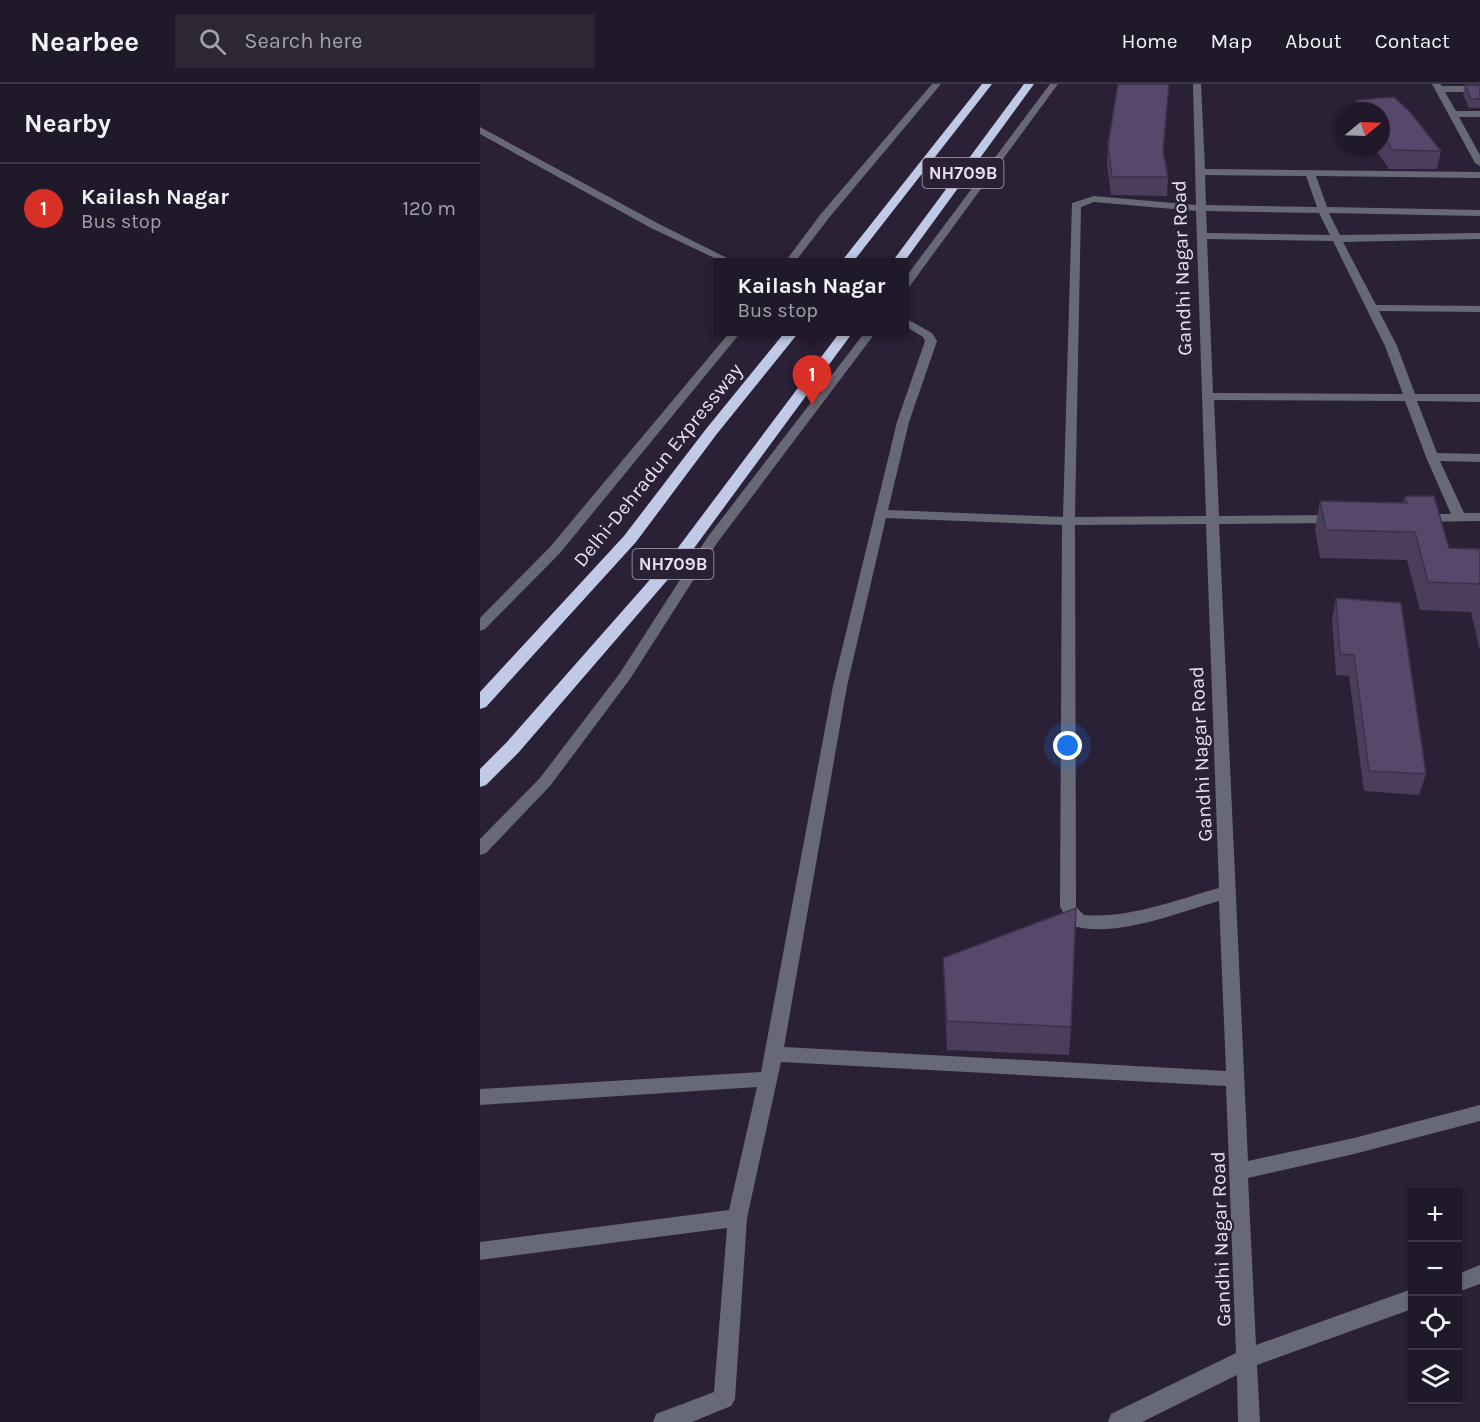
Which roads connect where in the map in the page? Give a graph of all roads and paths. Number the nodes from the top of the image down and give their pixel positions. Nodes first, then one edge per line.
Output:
1 (937, 84) edge
2 (987, 84) edge
3 (1029, 84) edge
4 (1054, 84) edge
5 (1197, 84) edge
6 (1438, 87) edge
7 (1480, 89) edge
8 (1452, 114) junction
9 (1480, 114) edge
10 (480, 130) edge
11 (1480, 163) edge
12 (1200, 172) junction
13 (1310, 173) junction
14 (1480, 176) edge
15 (1200, 208) junction
16 (1323, 211) junction
17 (1480, 213) edge
18 (1202, 236) junction
19 (1480, 236) edge
20 (1336, 239) junction
21 (722, 258) edge
22 (793, 258) edge
23 (850, 258) edge
24 (901, 258) edge
25 (909, 280) edge
26 (1371, 308) junction
27 (1480, 309) edge
28 (909, 323) edge
29 (732, 336) edge
30 (789, 336) edge
31 (843, 336) edge
32 (867, 336) edge
33 (1208, 396) junction
34 (1410, 398) junction
35 (1480, 398) edge
36 (1432, 457) junction
37 (1480, 458) edge
38 (882, 514) junction
39 (1459, 517) junction
40 (1480, 517) edge
41 (1412, 518) edge
42 (1353, 519) edge
43 (1070, 520) junction
44 (1212, 521) junction
45 (480, 626) edge
46 (480, 703) edge
47 (480, 780) edge
48 (480, 849) edge
49 (1229, 892) junction
50 (774, 1054) junction
51 (768, 1079) junction
52 (1235, 1079) junction
53 (480, 1096) edge
54 (1480, 1113) edge
55 (1239, 1171) junction
56 (737, 1218) junction
57 (480, 1251) edge
58 (1480, 1274) edge
59 (1462, 1281) edge
60 (1408, 1301) edge
61 (1246, 1359) junction
62 (664, 1422) edge
63 (1119, 1422) edge
64 (1249, 1422) edge

1 - 22 street
2 - 23 highway, NH709B
3 - 24 highway, NH709B
4 - 25 street
5 - 12 street, Gandhi Nagar Road
6 - 7 street
6 - 8 street
8 - 9 street
8 - 11 street
10 - 21 street
12 - 13 street
12 - 15 street, Gandhi Nagar Road
13 - 14 street
13 - 16 street
15 - 16 street
15 - 18 street, Gandhi Nagar Road
15 - 43 street
16 - 17 street
16 - 20 street
18 - 20 street
18 - 33 street, Gandhi Nagar Road
19 - 20 street
20 - 26 street
26 - 27 street
26 - 34 street
28 - 38 street
29 - 45 street
30 - 46 highway, Delhi-Dehradun Expressway / NH709B
31 - 47 highway, NH709B
32 - 48 street
33 - 34 street
33 - 44 street, Gandhi Nagar Road
34 - 35 street
34 - 36 street
36 - 37 street
36 - 39 street
38 - 43 street
38 - 50 street
39 - 40 street
39 - 41 street
42 - 44 street
43 - 44 street
43 - 49 street
44 - 49 street, Gandhi Nagar Road
49 - 52 street, Gandhi Nagar Road
50 - 51 street
50 - 52 street
51 - 53 street
51 - 56 street
52 - 55 street, Gandhi Nagar Road
54 - 55 street
55 - 61 street, Gandhi Nagar Road
56 - 57 street
56 - 62 street
58 - 59 street
60 - 61 street
61 - 63 street
61 - 64 street, Gandhi Nagar Road

